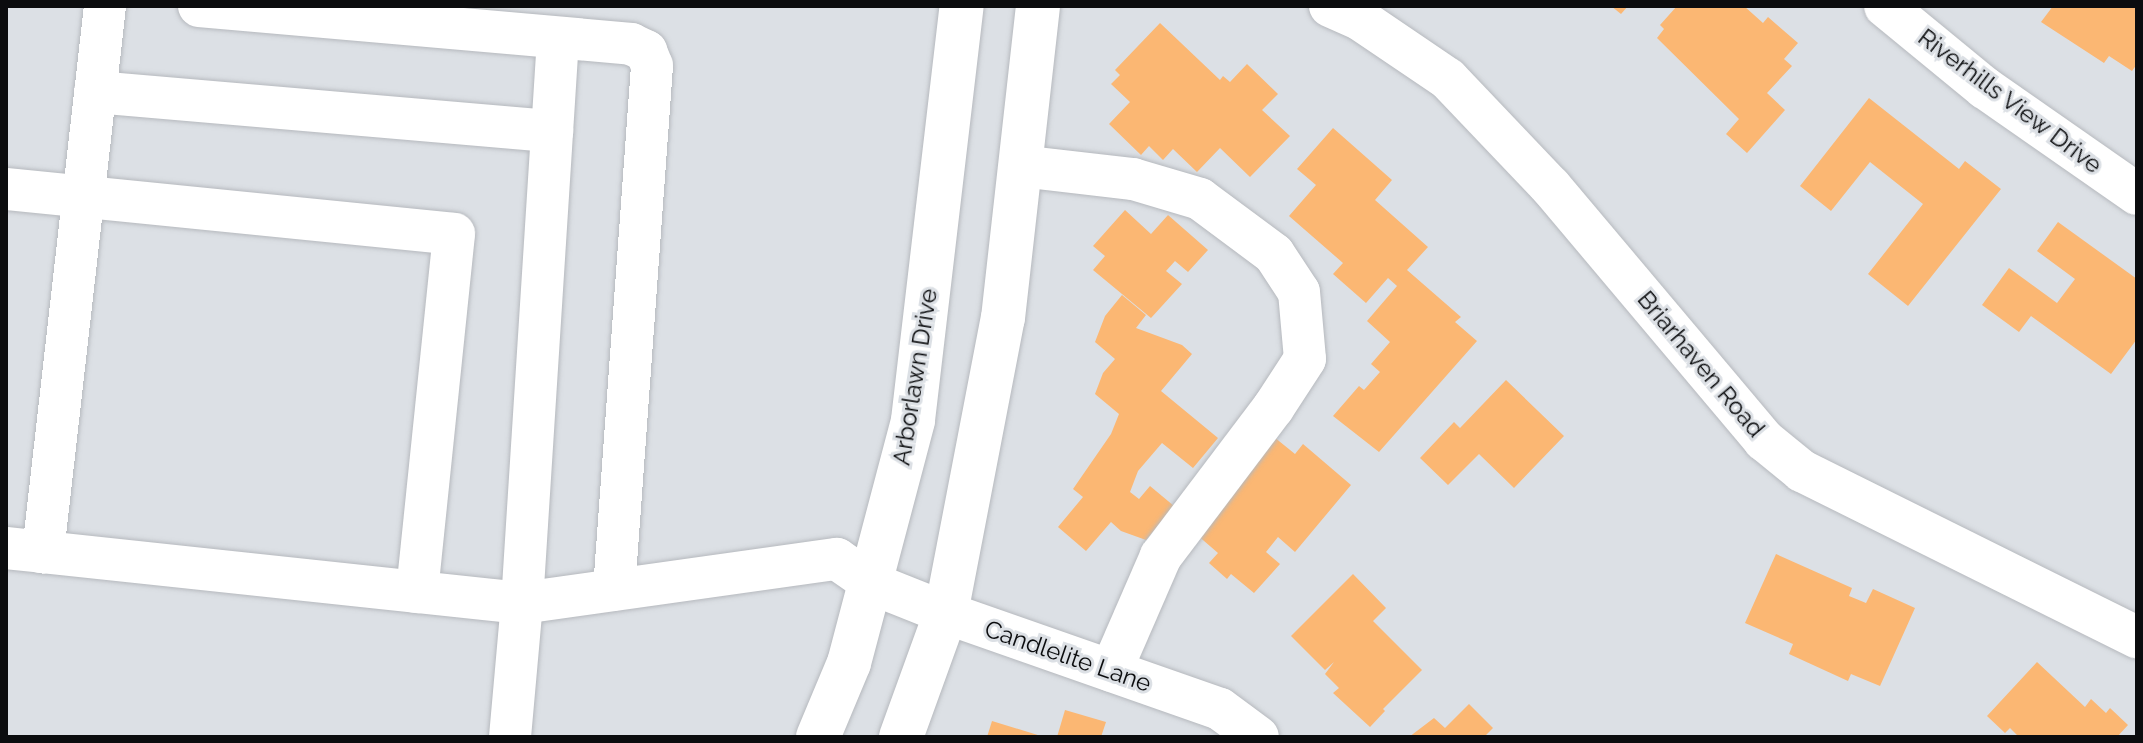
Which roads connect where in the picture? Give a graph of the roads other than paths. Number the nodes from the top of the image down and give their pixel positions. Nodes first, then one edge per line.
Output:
1 (105, 6) edge
2 (199, 6) edge
3 (962, 6) edge
4 (1038, 6) edge
5 (1330, 6) edge
6 (1885, 6) edge
7 (558, 38) junction
8 (95, 92) junction
9 (552, 131) junction
10 (1020, 166) junction
11 (6, 189) edge
12 (2137, 194) edge
13 (83, 197) junction
14 (24, 550) edge
15 (873, 584) junction
16 (614, 590) junction
17 (417, 592) junction
18 (522, 603) junction
19 (946, 613) junction
20 (2137, 637) edge
21 (1111, 671) junction
22 (510, 737) edge
23 (818, 737) edge
24 (901, 737) edge
25 (1258, 737) edge

1 - 8 street
2 - 7 street
3 - 15 main road, Arborlawn Drive
4 - 10 main road
5 - 20 street, Briarhaven Road
6 - 12 street, Riverhills View Drive
7 - 9 street
7 - 16 street
8 - 9 street
8 - 13 street
9 - 18 street
10 - 19 main road
10 - 21 street
11 - 13 street
13 - 14 street
13 - 17 street
14 - 17 street, Candlelite Lane
15 - 16 street, Candlelite Lane
15 - 19 street, Candlelite Lane
15 - 23 main road, Arborlawn Drive
16 - 18 street, Candlelite Lane
17 - 18 street, Candlelite Lane
18 - 22 street
19 - 21 street, Candlelite Lane
19 - 24 main road
21 - 25 street, Candlelite Lane

